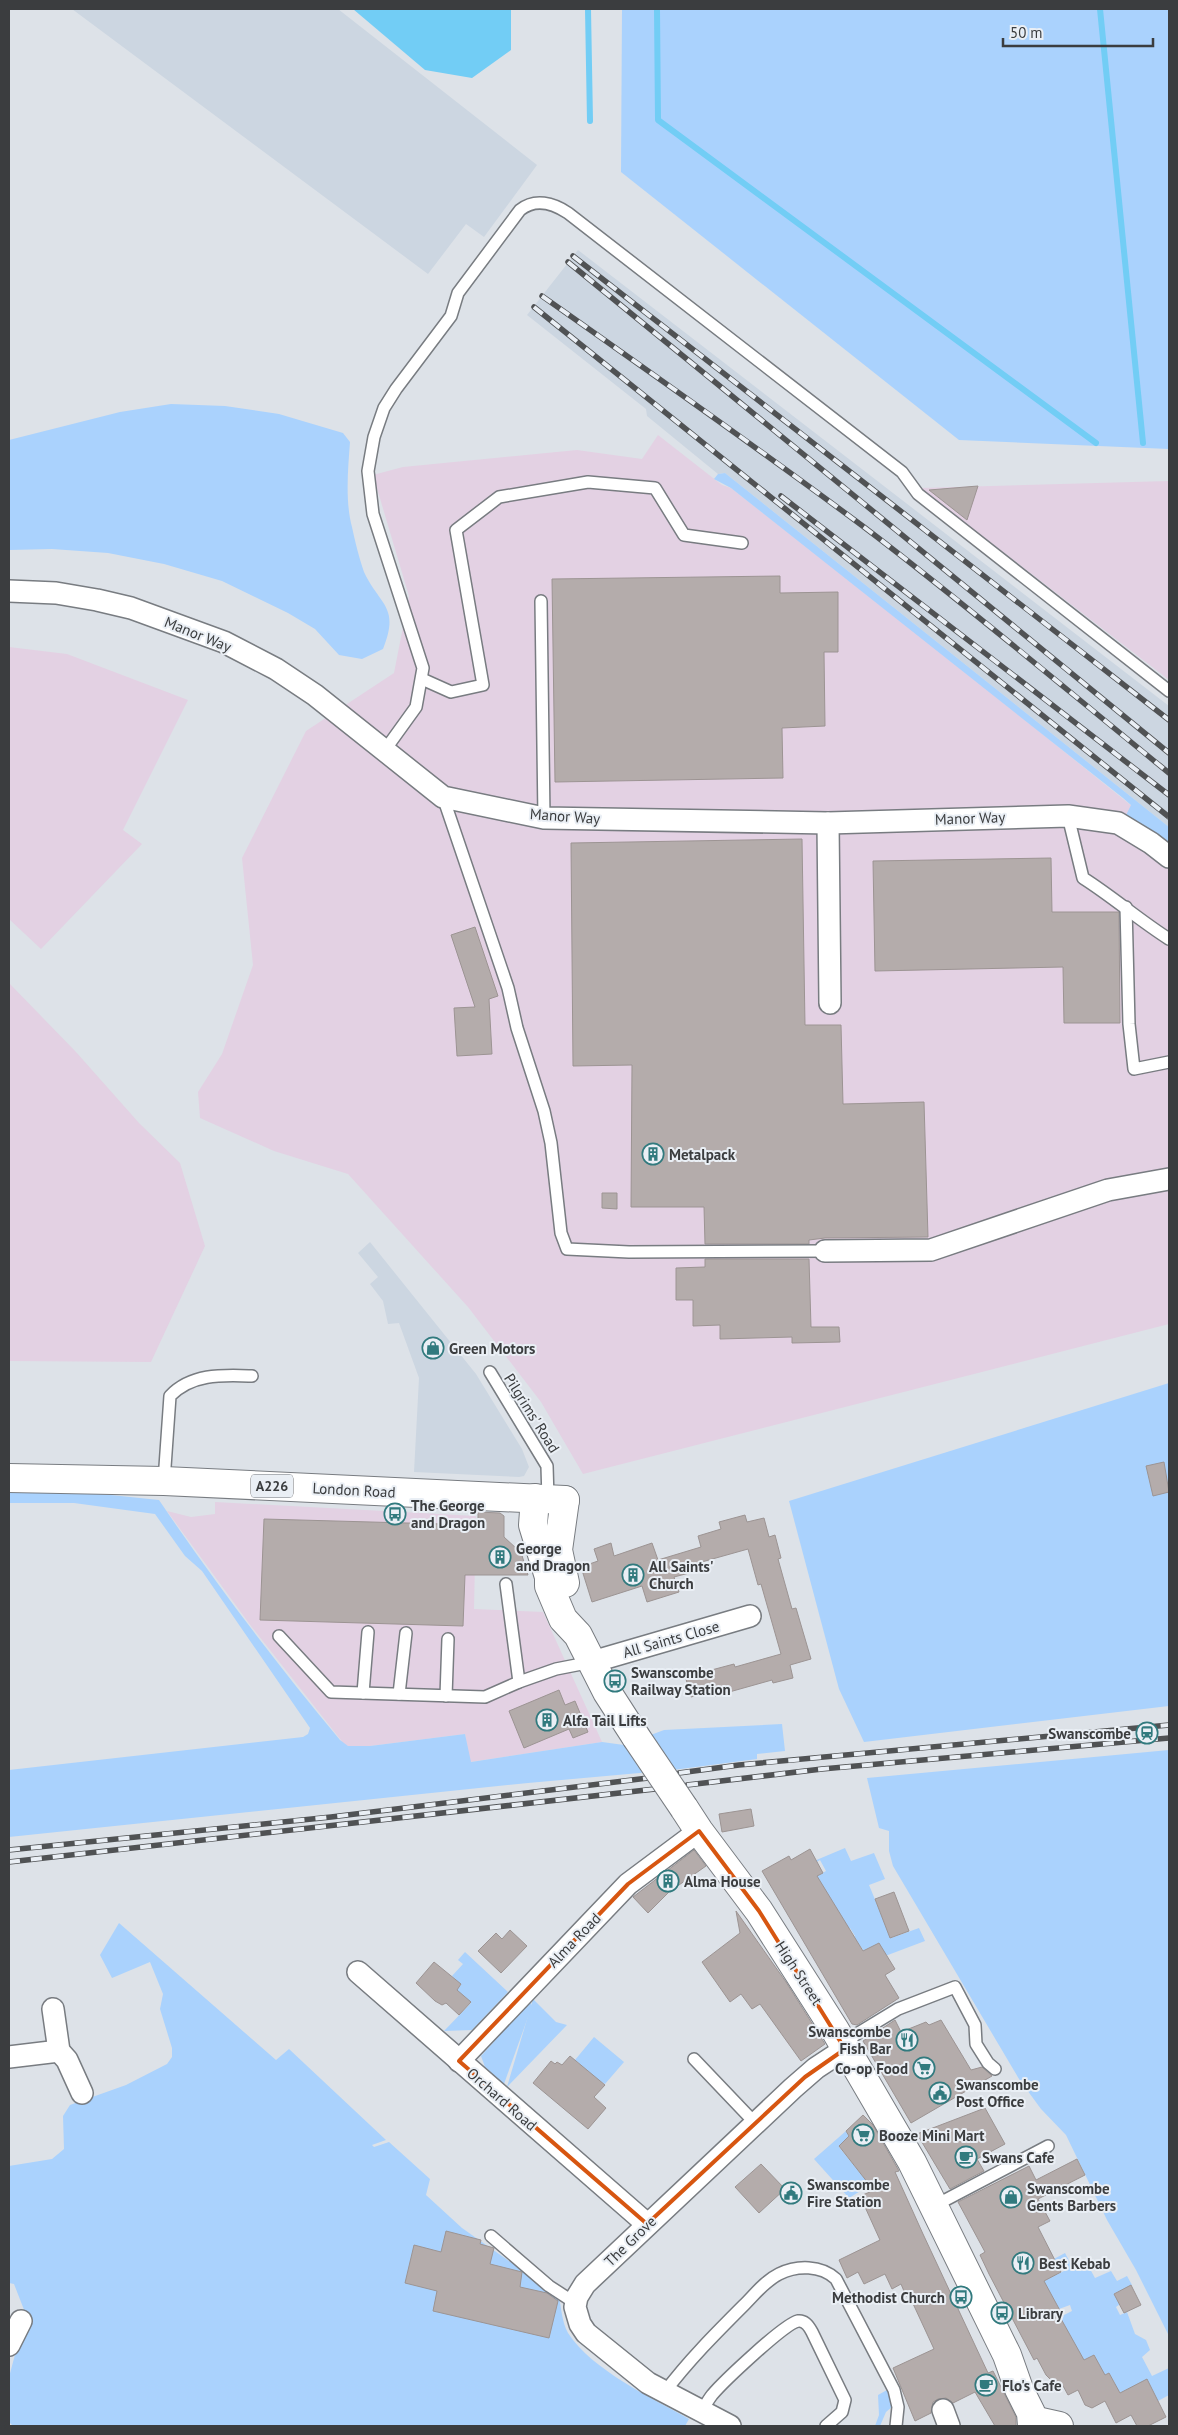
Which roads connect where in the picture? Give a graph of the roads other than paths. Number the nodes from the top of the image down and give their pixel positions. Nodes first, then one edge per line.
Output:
1 (742, 543) dead end
2 (9, 591) edge
3 (541, 601) dead end
4 (422, 679) junction
5 (1169, 691) edge
6 (385, 750) junction
7 (444, 797) junction
8 (1068, 816) junction
9 (544, 818) junction
10 (828, 823) junction
11 (1169, 858) edge
12 (1126, 907) junction
13 (1169, 939) edge
14 (830, 1003) dead end
15 (1169, 1062) edge
16 (1169, 1179) edge
17 (825, 1251) joint
18 (490, 1372) dead end
19 (252, 1376) dead end
20 (9, 1478) edge
21 (164, 1481) junction
22 (541, 1499) junction
23 (506, 1584) dead end
24 (750, 1616) dead end
25 (368, 1632) dead end
26 (406, 1633) dead end
27 (578, 1635) junction
28 (279, 1636) dead end
29 (448, 1639) dead end
30 (592, 1662) junction
31 (519, 1682) junction
32 (363, 1693) junction
33 (399, 1694) junction
34 (446, 1696) junction
35 (699, 1831) junction
36 (358, 1972) dead end
37 (54, 2009) dead end
38 (844, 2046) junction
39 (59, 2051) junction
40 (9, 2057) edge
41 (694, 2060) dead end
42 (458, 2061) junction
43 (994, 2069) dead end
44 (82, 2093) dead end
45 (756, 2124) junction
46 (1048, 2146) dead end
47 (934, 2206) junction
48 (648, 2224) junction
49 (491, 2236) dead end
50 (575, 2303) junction
51 (21, 2322) dead end
52 (9, 2345) edge
53 (664, 2393) junction
54 (702, 2412) junction
55 (1044, 2424) edge
56 (730, 2426) edge
57 (826, 2426) edge
58 (896, 2426) edge

1 - 4 lane
2 - 6 street, Manor Way
3 - 9 lane
4 - 5 lane
4 - 6 lane
6 - 7 street, Manor Way
7 - 9 street, Manor Way
7 - 17 lane
8 - 10 street, Manor Way
8 - 11 street, Manor Way
8 - 12 lane
9 - 10 street, Manor Way
10 - 14 street
12 - 13 lane
12 - 15 lane
16 - 17 street
18 - 22 lane, Pilgrims' Road
19 - 21 lane
20 - 21 main road, London Road / A226
21 - 22 main road, London Road / A226
22 - 27 main road, High Street
22 - 27 main road, High Street
23 - 31 lane
24 - 30 street, All Saints Close
25 - 32 lane
26 - 33 lane
27 - 30 main road, High Street
28 - 32 lane
29 - 34 lane
30 - 31 lane
30 - 35 main road, High Street, bridge
31 - 34 lane
32 - 33 lane
33 - 34 lane
35 - 38 main road, High Street
35 - 42 street, Alma Road
36 - 42 street, Orchard Road
37 - 39 street
38 - 43 lane
38 - 45 street, The Grove
38 - 47 main road, High Street
39 - 40 street
39 - 44 street
41 - 45 lane
42 - 48 street, Orchard Road
45 - 48 street, The Grove
46 - 47 lane
47 - 55 main road, High Street
48 - 50 street, The Grove
49 - 50 lane
50 - 53 street
51 - 52 street
53 - 54 street
53 - 58 lane
54 - 56 street
54 - 57 lane

